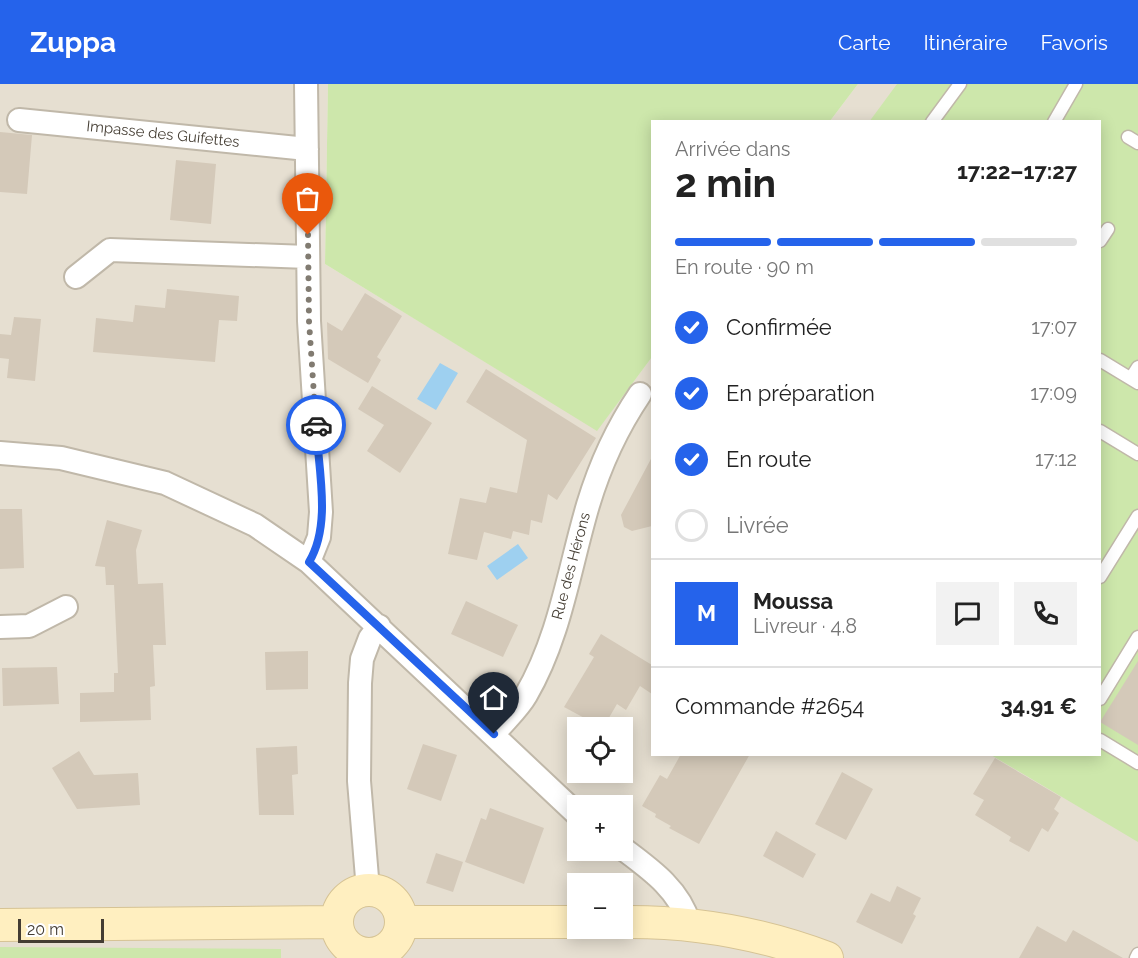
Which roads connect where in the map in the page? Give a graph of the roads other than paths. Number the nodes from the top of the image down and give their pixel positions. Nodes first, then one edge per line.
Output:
1 (306, 84) edge
2 (960, 84) edge
3 (1076, 84) edge
4 (19, 120) dead end
5 (933, 120) edge
6 (1055, 120) edge
7 (307, 149) junction
8 (1108, 230) dead end
9 (1101, 240) edge
10 (308, 257) junction
11 (76, 277) dead end
12 (1101, 361) edge
13 (1138, 367) edge
14 (1134, 380) edge
15 (640, 394) dead end
16 (1101, 431) edge
17 (0, 453) edge
18 (1138, 454) edge
19 (1138, 516) edge
20 (309, 562) junction
21 (1101, 575) edge
22 (66, 607) dead end
23 (379, 626) junction
24 (0, 627) edge
25 (1138, 637) edge
26 (1101, 697) edge
27 (494, 734) junction
28 (1101, 741) edge
29 (1138, 763) edge
30 (567, 804) edge
31 (633, 856) edge
32 (368, 890) junction
33 (337, 922) junction
34 (402, 922) junction
35 (567, 922) edge
36 (633, 922) edge
37 (689, 923) junction
38 (0, 925) edge
39 (1138, 954) edge
40 (376, 956) edge
41 (827, 958) edge
42 (1136, 958) edge

1 - 7 street
2 - 5 lane
3 - 6 lane
4 - 7 street, Impasse des Guifettes
7 - 10 street
8 - 9 lane
10 - 11 street
10 - 20 street
12 - 14 lane
13 - 14 lane
15 - 27 street, Rue des Hérons
16 - 18 lane
17 - 20 street
19 - 21 lane
20 - 23 street
22 - 24 street
23 - 27 street
23 - 32 street
25 - 26 lane
27 - 30 street
28 - 29 lane
31 - 37 street
32 - 33 main road
32 - 34 main road
33 - 38 main road
33 - 40 main road
34 - 35 main road
34 - 40 main road
36 - 37 main road
37 - 41 main road
39 - 42 lane

